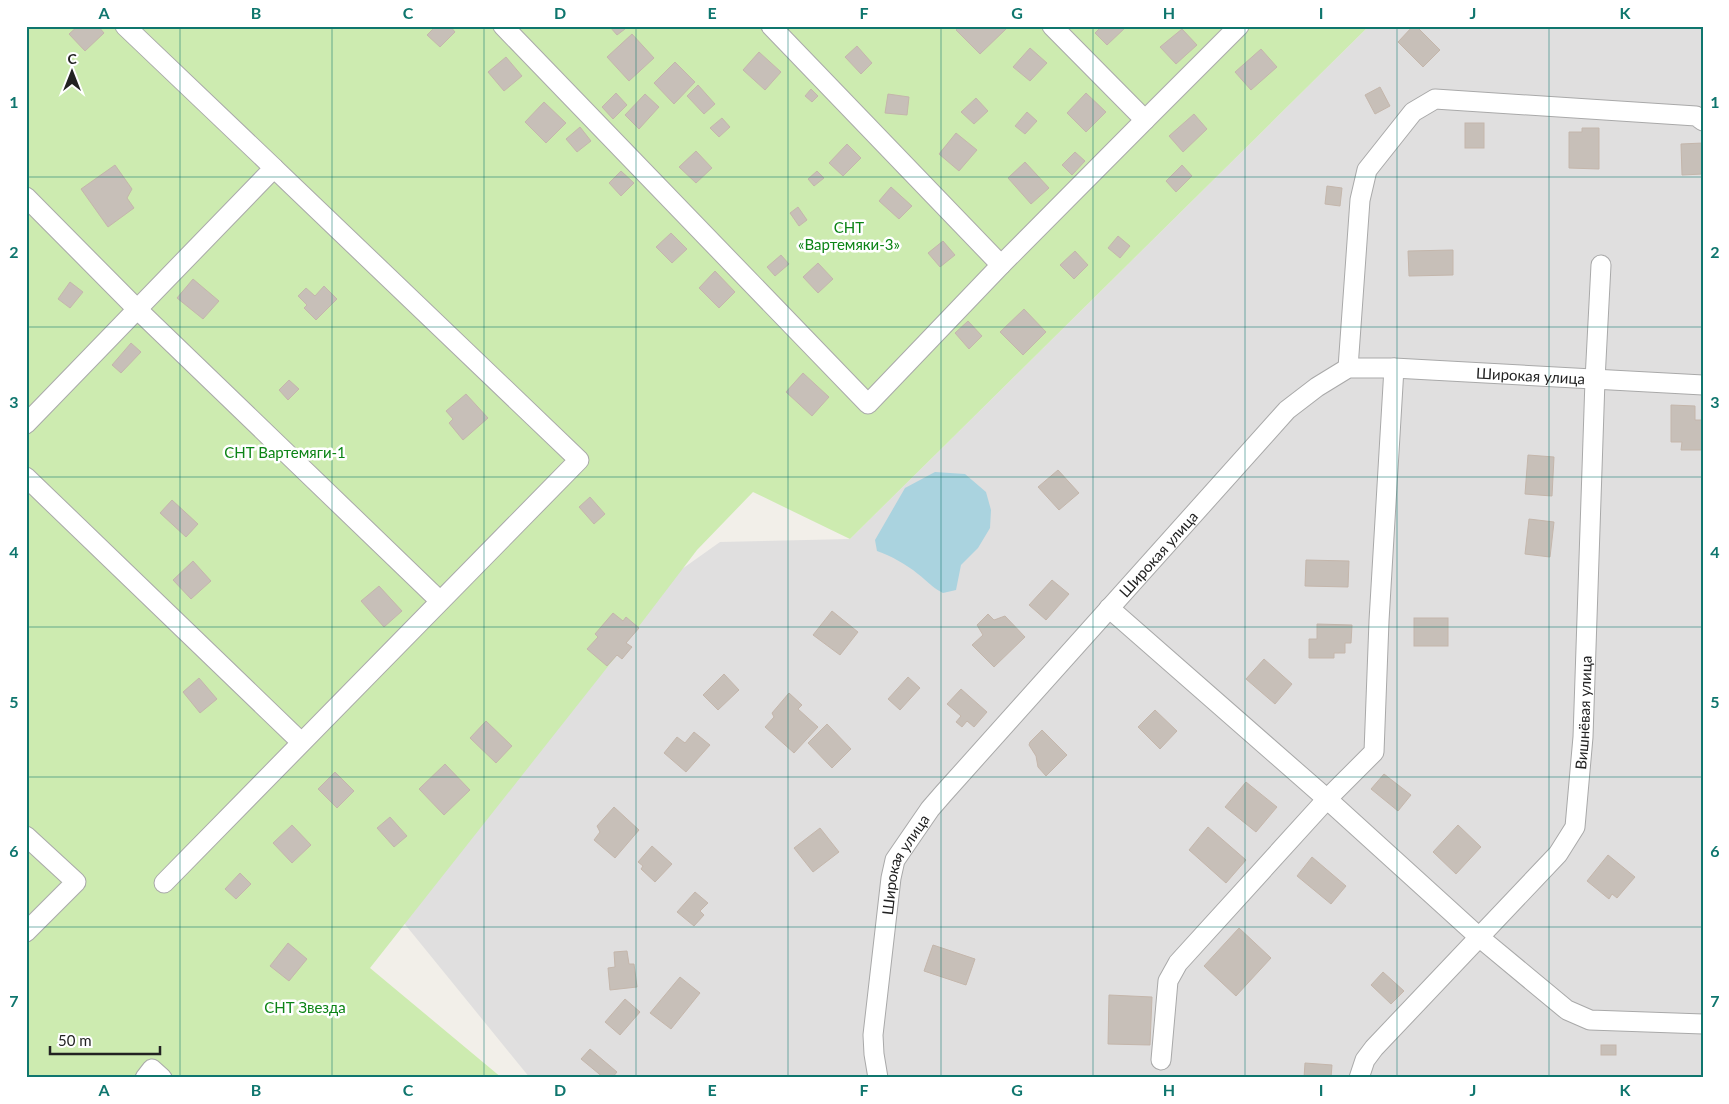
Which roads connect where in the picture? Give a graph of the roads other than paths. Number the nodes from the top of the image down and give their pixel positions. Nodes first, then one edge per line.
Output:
1 (125, 26) edge
2 (504, 26) edge
3 (770, 26) edge
4 (1052, 26) edge
5 (1239, 26) edge
6 (1145, 120) junction
7 (1703, 121) edge
8 (274, 168) junction
9 (26, 197) edge
10 (1001, 265) junction
11 (1601, 265) dead end
12 (137, 309) junction
13 (1348, 368) junction
14 (1394, 368) junction
15 (1595, 380) junction
16 (1703, 385) edge
17 (26, 424) edge
18 (26, 476) edge
19 (440, 600) junction
20 (1108, 608) junction
21 (301, 742) junction
22 (1327, 799) junction
23 (26, 836) edge
24 (164, 883) dead end
25 (26, 932) edge
26 (1478, 937) junction
27 (1703, 1024) edge
28 (1161, 1060) dead end
29 (145, 1078) edge
30 (162, 1078) edge
31 (878, 1078) edge
32 (1359, 1078) edge

1 - 8 street
2 - 10 street
3 - 10 street
4 - 6 street
5 - 6 street
6 - 10 street
7 - 13 street
8 - 12 street
8 - 19 street
9 - 12 street
11 - 15 street, Вишнёвая улица
12 - 17 street
12 - 19 street
13 - 14 street, Широкая улица
13 - 20 street, Широкая улица
14 - 15 street, Широкая улица
14 - 22 street
15 - 16 street, Широкая улица
15 - 26 street, Вишнёвая улица
18 - 21 street
19 - 21 street
20 - 22 street
20 - 31 street, Широкая улица
21 - 24 street
22 - 26 street
22 - 28 street
23 - 25 street
26 - 27 street
26 - 32 street, Вишнёвая улица
29 - 30 street

